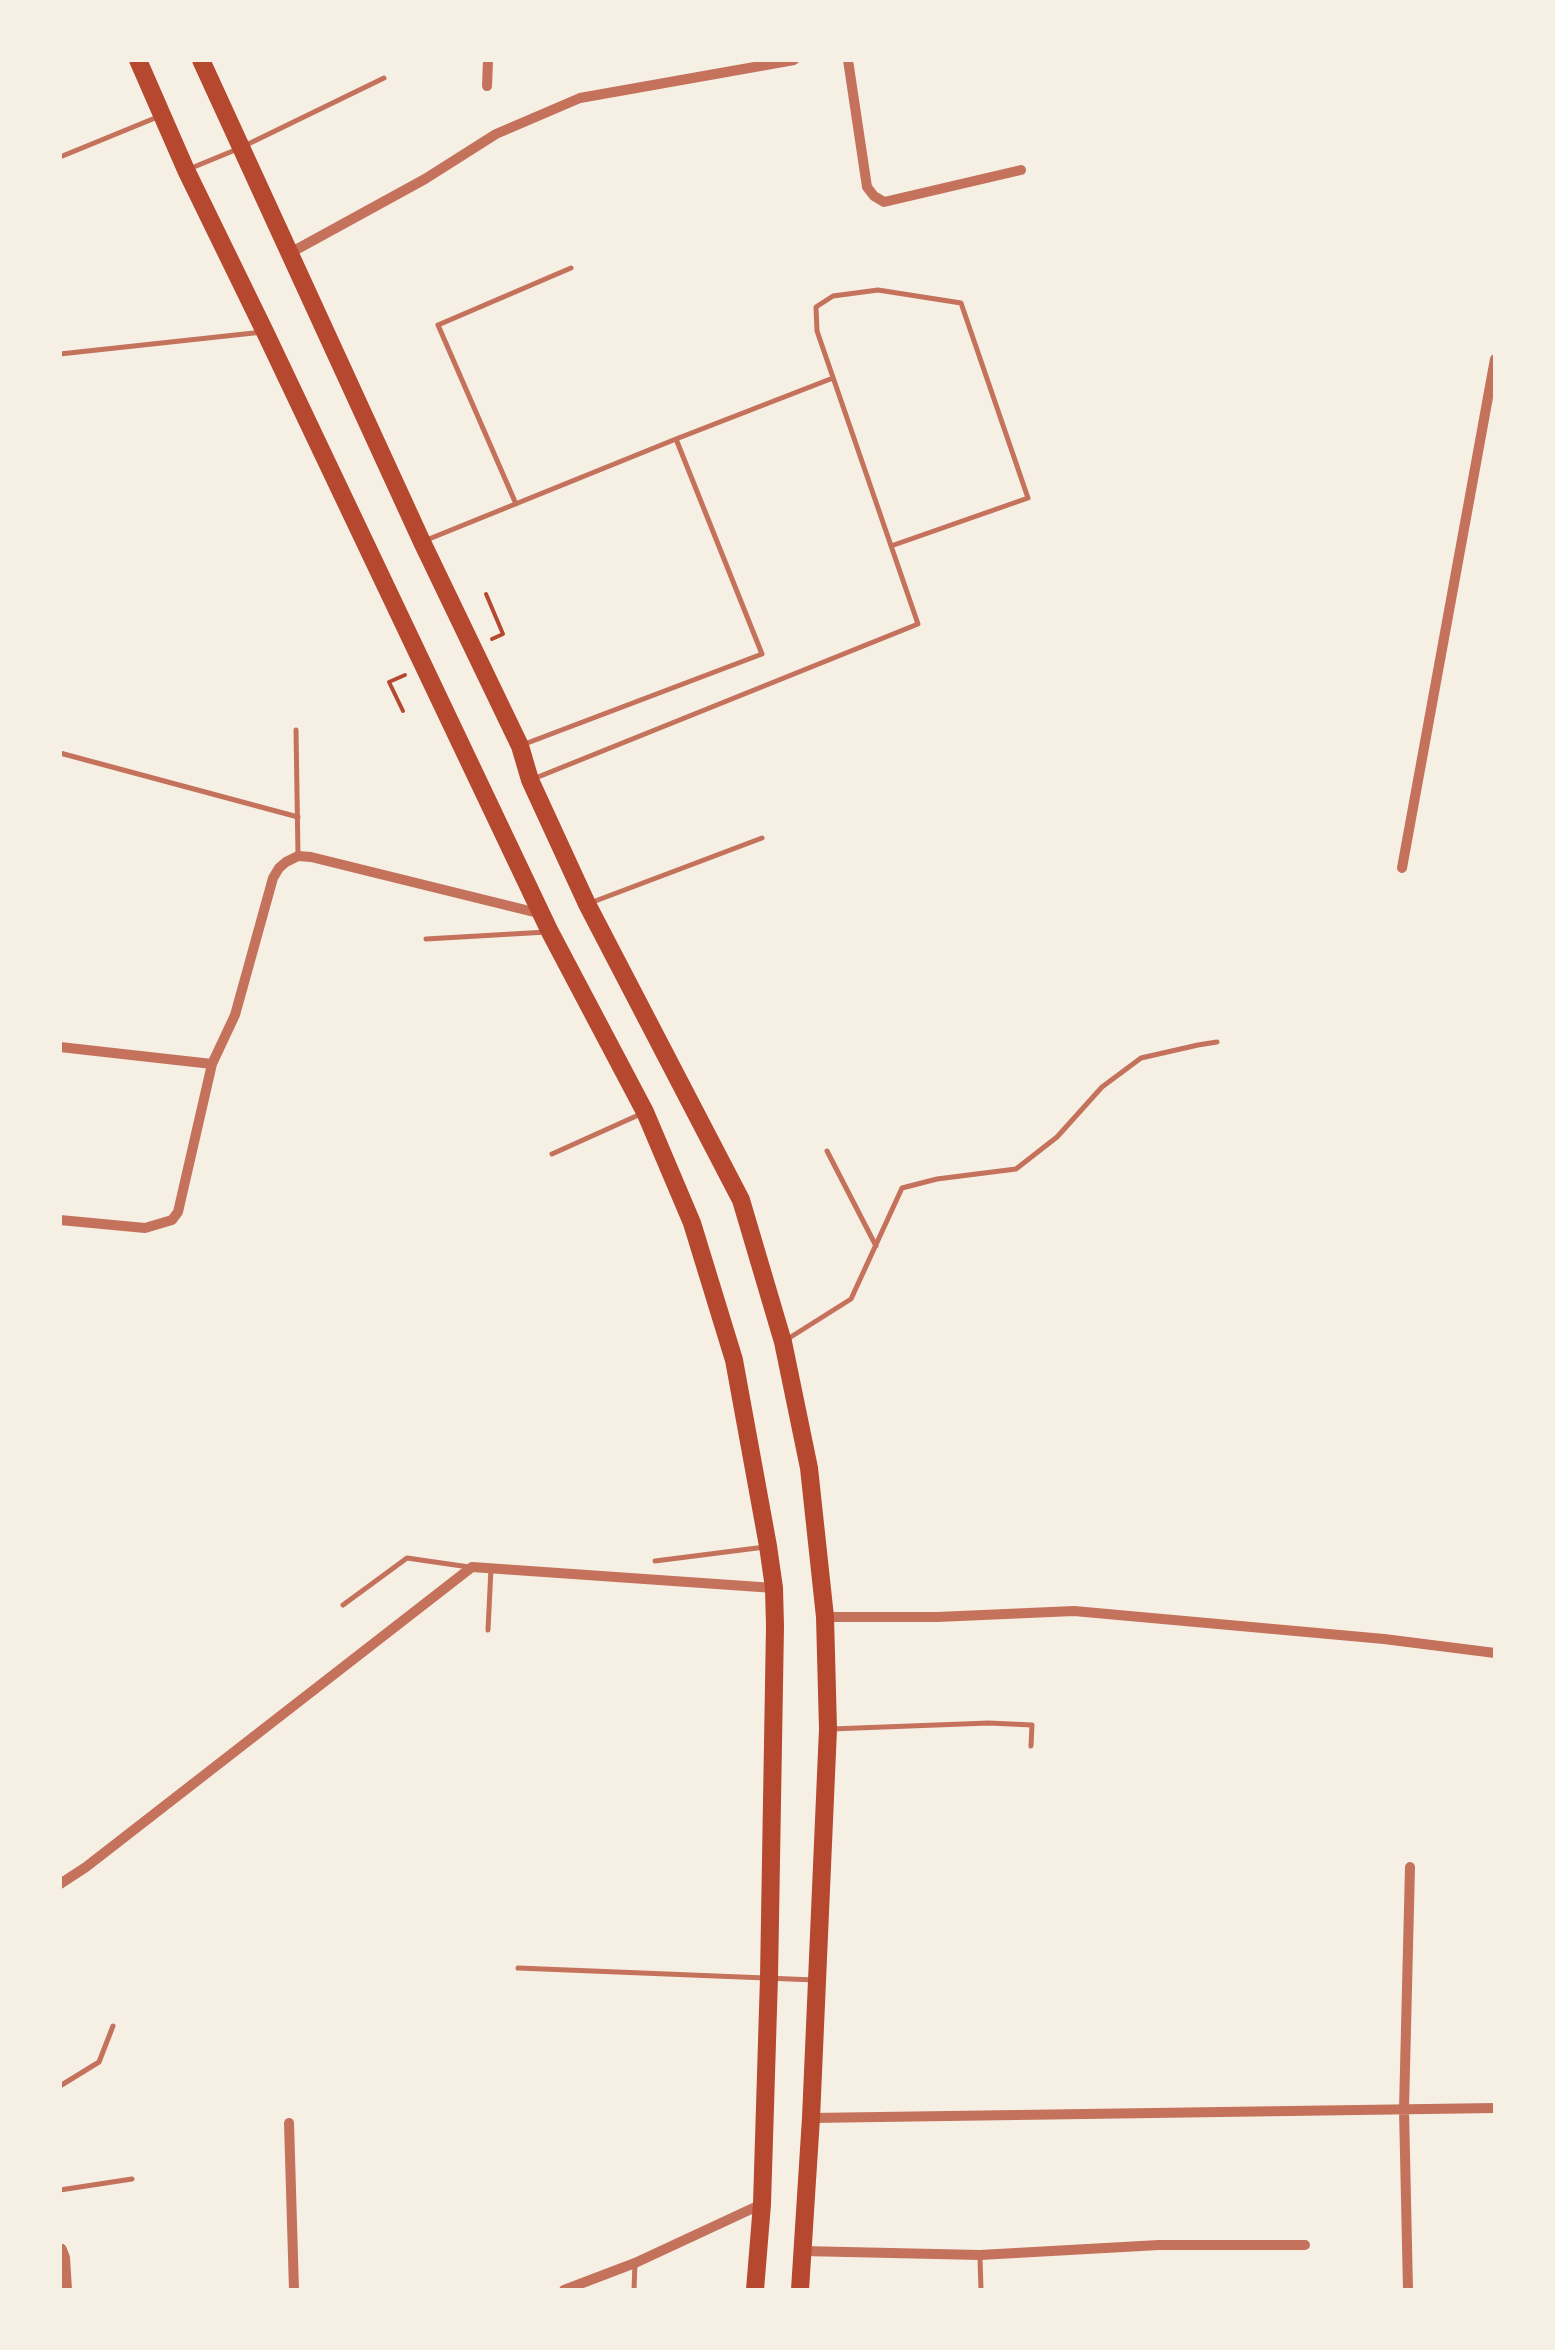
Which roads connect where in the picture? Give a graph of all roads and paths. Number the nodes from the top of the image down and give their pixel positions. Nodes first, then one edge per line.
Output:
1 (138, 60) edge
2 (201, 60) edge
3 (488, 60) edge
4 (794, 60) edge
5 (848, 60) edge
6 (384, 78) dead end
7 (487, 86) dead end
8 (163, 114) junction
9 (240, 148) junction
10 (60, 158) edge
11 (186, 170) junction
12 (1021, 170) dead end
13 (290, 253) junction
14 (571, 268) dead end
15 (266, 332) junction
16 (60, 354) edge
17 (1495, 359) edge
18 (833, 378) junction
19 (676, 440) junction
20 (516, 504) junction
21 (422, 542) junction
22 (891, 546) junction
23 (486, 594) dead end
24 (487, 641) dead end
25 (405, 675) dead end
26 (402, 712) dead end
27 (296, 730) dead end
28 (520, 746) junction
29 (60, 753) edge
30 (530, 780) junction
31 (298, 817) junction
32 (762, 838) dead end
33 (298, 856) junction
34 (1402, 868) dead end
35 (587, 904) junction
36 (542, 914) junction
37 (550, 932) junction
38 (426, 940) dead end
39 (1217, 1042) dead end
40 (60, 1047) edge
41 (212, 1064) junction
42 (645, 1112) junction
43 (827, 1152) dead end
44 (552, 1154) dead end
45 (60, 1220) edge
46 (876, 1246) junction
47 (783, 1342) junction
48 (768, 1546) junction
49 (655, 1561) dead end
50 (472, 1568) junction
51 (491, 1568) junction
52 (774, 1588) junction
53 (343, 1605) dead end
54 (825, 1617) junction
55 (488, 1630) dead end
56 (1495, 1653) edge
57 (828, 1729) junction
58 (1030, 1746) dead end
59 (1410, 1867) dead end
60 (60, 1884) edge
61 (518, 1968) dead end
62 (768, 1977) junction
63 (818, 1980) junction
64 (113, 2026) dead end
65 (60, 2086) edge
66 (1495, 2108) edge
67 (1404, 2110) junction
68 (811, 2118) junction
69 (289, 2123) dead end
70 (132, 2178) dead end
71 (60, 2190) edge
72 (762, 2204) junction
73 (1306, 2245) dead end
74 (60, 2250) edge
75 (802, 2251) junction
76 (980, 2255) junction
77 (636, 2263) junction
78 (65, 2290) edge
79 (294, 2290) edge
80 (564, 2290) edge
81 (634, 2290) edge
82 (755, 2290) edge
83 (800, 2290) edge
84 (981, 2290) edge
85 (1408, 2290) edge

1 - 8 main road
2 - 9 main road
3 - 7 street
4 - 13 street
5 - 12 street
6 - 9 lane
8 - 10 lane
8 - 11 main road
9 - 11 lane
9 - 13 main road
11 - 15 main road
13 - 21 main road
14 - 20 lane
15 - 16 lane
15 - 36 main road
17 - 34 street
18 - 19 lane
18 - 22 lane
18 - 22 lane
19 - 20 lane
19 - 28 lane
20 - 21 lane
21 - 28 main road
22 - 30 lane
23 - 24 path
25 - 26 path
27 - 31 lane
28 - 30 main road
29 - 31 lane
30 - 35 main road
31 - 33 lane
32 - 35 lane
33 - 36 street
33 - 41 street
35 - 47 main road
36 - 37 main road
37 - 38 lane
37 - 42 main road
39 - 46 lane
40 - 41 street
41 - 45 street
42 - 44 lane
42 - 48 main road
43 - 46 lane
46 - 47 lane
47 - 54 main road
48 - 49 lane
48 - 52 main road
50 - 51 street
50 - 53 lane
50 - 60 street
51 - 52 street
51 - 55 lane
52 - 62 main road
54 - 56 street
54 - 57 main road
57 - 58 lane
57 - 63 main road
59 - 67 street
61 - 62 lane
62 - 63 lane
62 - 72 main road
63 - 68 main road
64 - 65 lane
66 - 67 street
67 - 68 street
67 - 85 street
68 - 75 main road
69 - 79 street
70 - 71 lane
72 - 77 street
72 - 82 main road
73 - 76 street
74 - 78 street
75 - 76 street
75 - 83 main road
76 - 84 lane
77 - 80 street
77 - 81 lane

